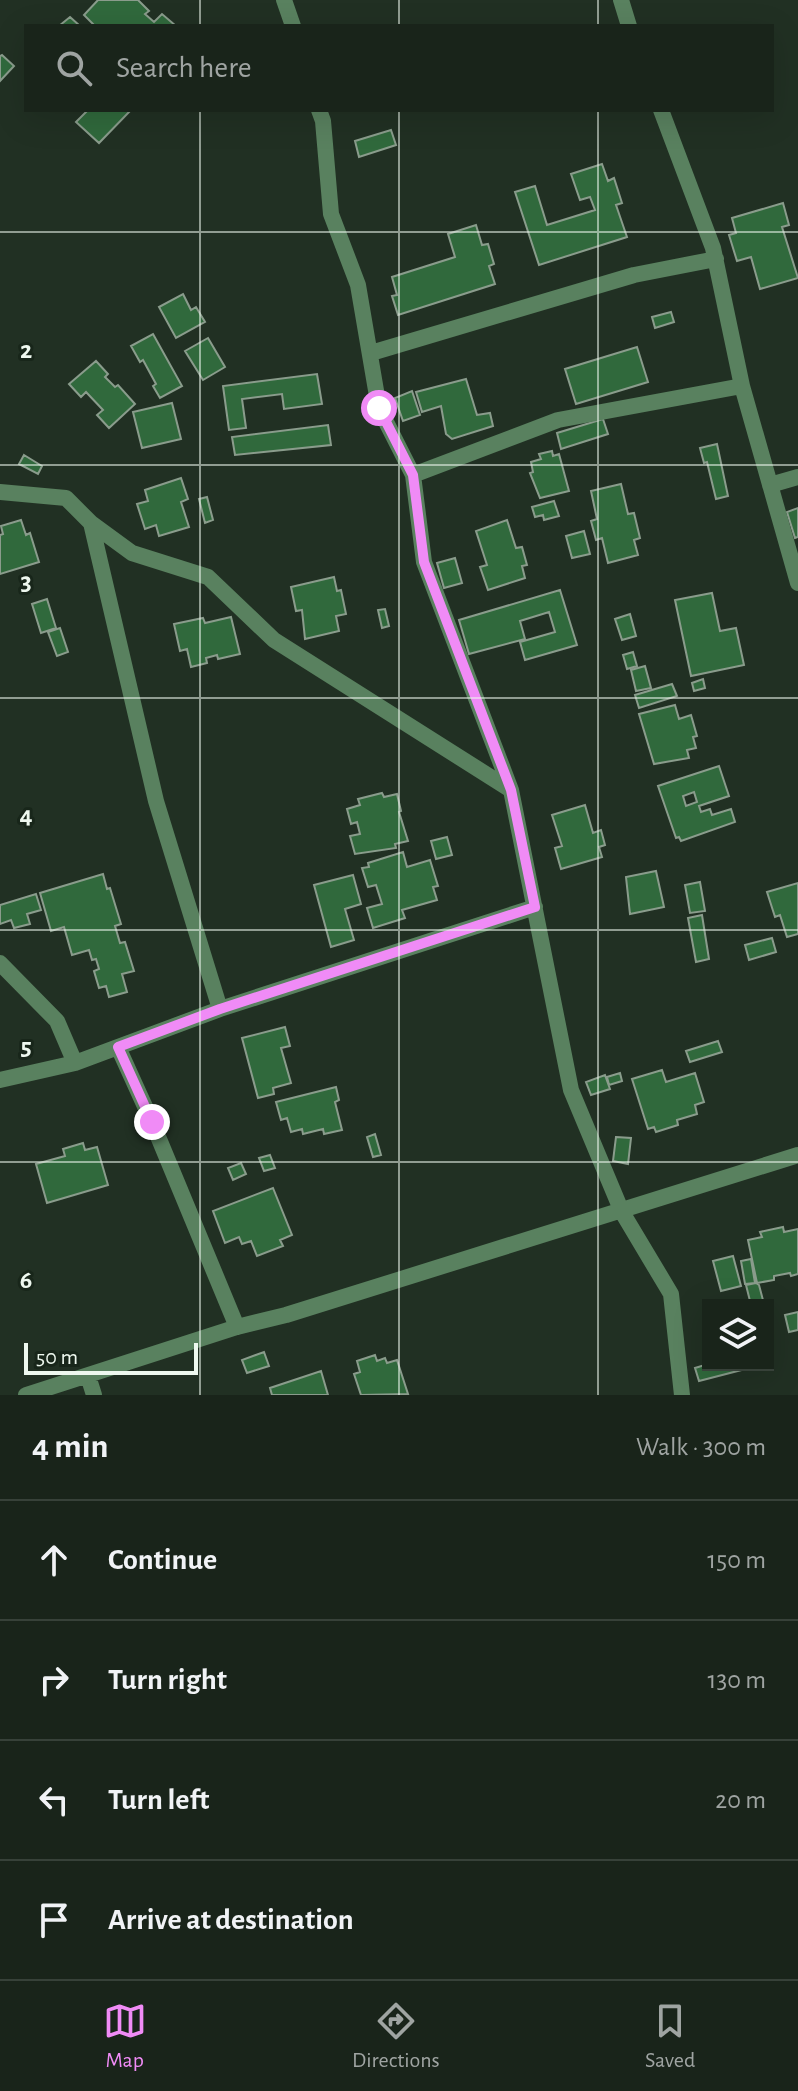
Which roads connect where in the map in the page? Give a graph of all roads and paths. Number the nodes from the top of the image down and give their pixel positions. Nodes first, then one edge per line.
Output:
1 (284, 0) edge
2 (621, 0) edge
3 (292, 24) edge
4 (628, 24) edge
5 (320, 112) edge
6 (662, 112) edge
7 (716, 259) junction
8 (371, 353) junction
9 (742, 386) junction
10 (413, 475) junction
11 (798, 477) edge
12 (770, 485) junction
13 (0, 492) edge
14 (91, 523) junction
15 (798, 583) edge
16 (511, 790) junction
17 (535, 907) junction
18 (0, 963) edge
19 (220, 1009) junction
20 (118, 1047) junction
21 (75, 1063) junction
22 (0, 1080) edge
23 (798, 1155) edge
24 (622, 1212) junction
25 (237, 1327) junction
26 (88, 1376) junction
27 (26, 1395) edge
28 (94, 1395) edge
29 (682, 1395) edge

1 - 3 street
2 - 4 street
5 - 8 street
6 - 7 street
7 - 8 street
7 - 9 street
8 - 10 street
9 - 10 street
9 - 12 street
10 - 16 street
11 - 12 street
12 - 15 street
13 - 14 street
14 - 16 street
14 - 19 street
16 - 17 street
17 - 19 street
17 - 24 street
18 - 21 street
19 - 20 street
20 - 21 street
20 - 25 street
21 - 22 street
23 - 24 street
24 - 25 street
24 - 29 street
25 - 26 street
26 - 27 street
26 - 28 street

